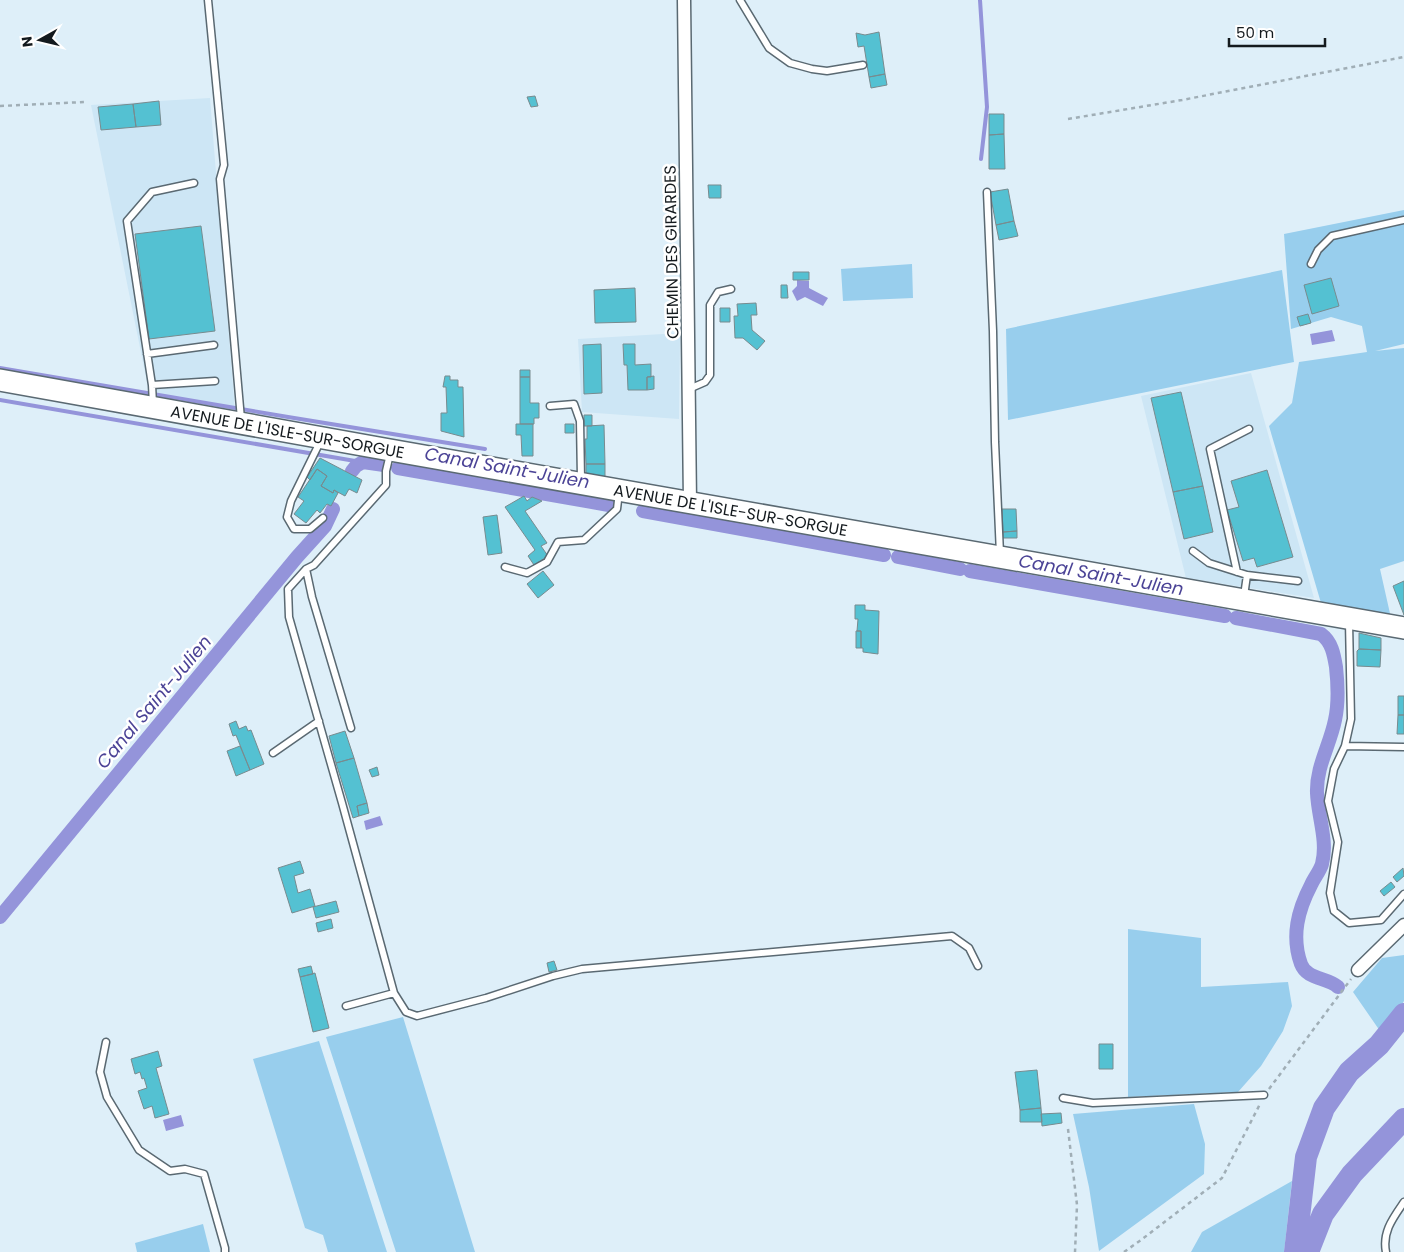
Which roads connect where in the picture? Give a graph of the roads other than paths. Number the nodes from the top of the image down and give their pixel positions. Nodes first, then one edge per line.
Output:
1 (208, 0) edge
2 (684, 0) edge
3 (740, 0) edge
4 (863, 66) dead end
5 (194, 183) dead end
6 (987, 192) dead end
7 (1404, 220) edge
8 (1311, 264) dead end
9 (731, 289) dead end
10 (214, 345) dead end
11 (147, 354) junction
12 (0, 380) edge
13 (215, 381) dead end
14 (152, 385) junction
15 (689, 389) junction
16 (550, 406) dead end
17 (153, 407) junction
18 (242, 423) junction
19 (1249, 429) dead end
20 (322, 437) junction
21 (390, 450) junction
22 (581, 483) junction
23 (620, 490) junction
24 (690, 503) junction
25 (323, 518) dead end
26 (1193, 551) dead end
27 (1000, 557) junction
28 (506, 567) dead end
29 (306, 569) junction
30 (1237, 572) junction
31 (1248, 575) junction
32 (1298, 581) dead end
33 (1243, 600) junction
34 (1350, 619) junction
35 (1404, 628) edge
36 (319, 721) junction
37 (351, 728) dead end
38 (1345, 746) junction
39 (1404, 747) edge
40 (273, 753) dead end
41 (1404, 894) edge
42 (1404, 925) edge
43 (978, 966) dead end
44 (1358, 970) road end
45 (394, 993) junction
46 (346, 1006) dead end
47 (106, 1042) dead end
48 (1264, 1095) road end
49 (1063, 1098) dead end
50 (1404, 1202) edge
51 (225, 1252) edge
52 (1386, 1252) edge

1 - 18 lane
2 - 15 street, CHEMIN DES GIRARDES
3 - 4 lane
5 - 11 lane
6 - 27 lane
7 - 8 lane
9 - 15 lane
10 - 11 lane
11 - 14 lane
12 - 17 main road, AVENUE DE L'ISLE-SUR-SORGUE
13 - 14 lane
14 - 17 lane
15 - 24 street, CHEMIN DES GIRARDES
16 - 22 lane
17 - 18 main road, AVENUE DE L'ISLE-SUR-SORGUE
18 - 20 main road, AVENUE DE L'ISLE-SUR-SORGUE
19 - 30 lane
20 - 21 main road, AVENUE DE L'ISLE-SUR-SORGUE
20 - 25 lane
21 - 22 main road, AVENUE DE L'ISLE-SUR-SORGUE
21 - 29 lane
22 - 23 main road, AVENUE DE L'ISLE-SUR-SORGUE
23 - 24 main road, AVENUE DE L'ISLE-SUR-SORGUE
23 - 28 lane
24 - 27 main road, AVENUE DE L'ISLE-SUR-SORGUE
26 - 30 lane
27 - 33 main road, AVENUE DE L'ISLE-SUR-SORGUE
29 - 36 lane
29 - 37 lane
30 - 31 lane
31 - 32 lane
31 - 33 lane
33 - 34 main road, AVENUE DE L'ISLE-SUR-SORGUE
34 - 35 main road, AVENUE DE L'ISLE-SUR-SORGUE
34 - 38 lane
36 - 40 lane
36 - 45 lane
38 - 39 lane
38 - 41 lane
42 - 44 street
43 - 45 lane
45 - 46 lane
47 - 51 lane
48 - 49 lane
50 - 52 lane

